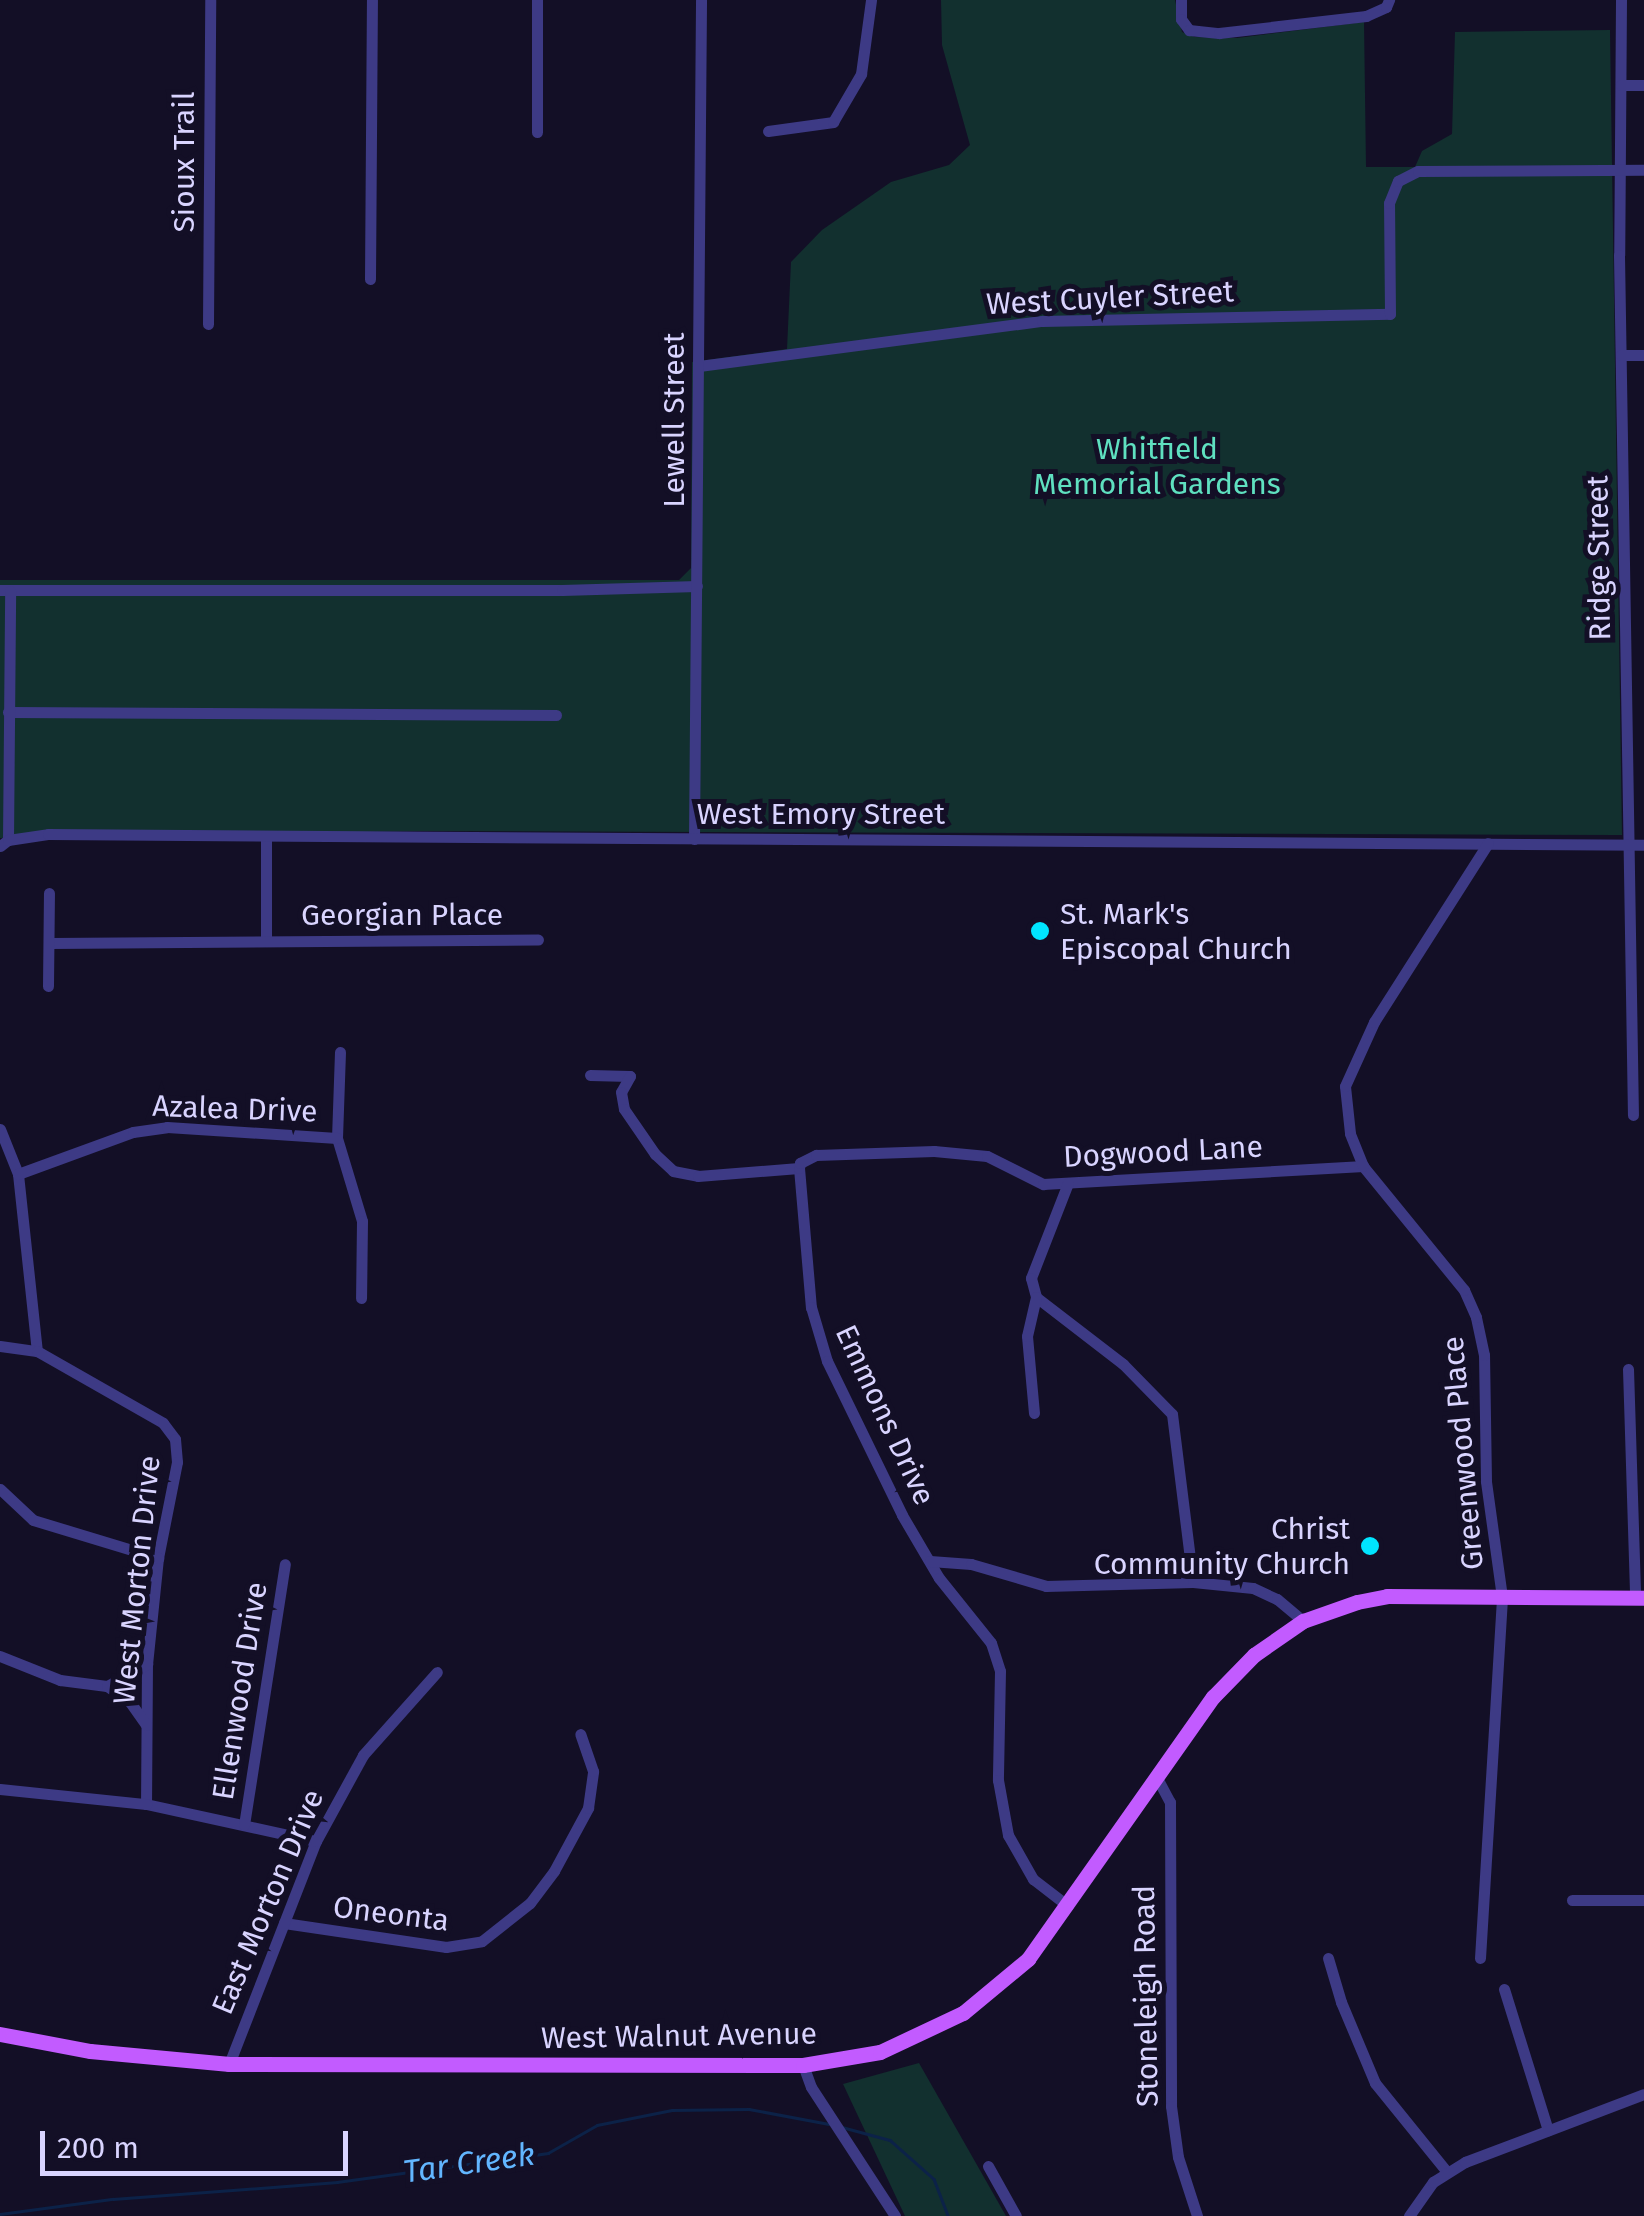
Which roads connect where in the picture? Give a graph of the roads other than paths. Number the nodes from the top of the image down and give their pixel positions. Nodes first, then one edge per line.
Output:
1 (210, 0) edge
2 (372, 0) edge
3 (537, 0) edge
4 (701, 0) edge
5 (871, 0) edge
6 (1181, 0) edge
7 (1389, 0) edge
8 (1621, 0) edge
9 (1620, 85) junction
10 (1644, 85) edge
11 (768, 131) dead end
12 (536, 132) dead end
13 (1620, 170) junction
14 (1644, 170) edge
15 (370, 279) dead end
16 (208, 324) dead end
17 (1644, 354) edge
18 (1621, 355) junction
19 (699, 366) junction
20 (697, 586) junction
21 (5, 591) edge
22 (8, 712) junction
23 (556, 716) dead end
24 (266, 836) junction
25 (694, 839) junction
26 (3, 840) edge
27 (1488, 843) junction
28 (1629, 845) junction
29 (1644, 845) edge
30 (49, 893) dead end
31 (266, 940) junction
32 (538, 940) dead end
33 (50, 942) junction
34 (1629, 944) junction
35 (1644, 945) edge
36 (48, 986) dead end
37 (340, 1052) dead end
38 (590, 1075) dead end
39 (1633, 1114) dead end
40 (0, 1129) edge
41 (337, 1138) junction
42 (1363, 1166) junction
43 (799, 1168) junction
44 (18, 1174) junction
45 (1068, 1183) junction
46 (1036, 1296) junction
47 (361, 1298) dead end
48 (0, 1346) edge
49 (37, 1352) junction
50 (1628, 1369) dead end
51 (1034, 1413) dead end
52 (0, 1490) edge
53 (158, 1558) junction
54 (930, 1561) junction
55 (285, 1564) dead end
56 (1192, 1582) junction
57 (1502, 1596) junction
58 (1640, 1598) edge
59 (1303, 1621) junction
60 (0, 1656) edge
61 (147, 1664) junction
62 (437, 1672) dead end
63 (107, 1686) junction
64 (146, 1725) junction
65 (580, 1734) dead end
66 (1156, 1776) junction
67 (0, 1789) edge
68 (146, 1804) junction
69 (244, 1825) junction
70 (316, 1841) junction
71 (1572, 1900) dead end
72 (1644, 1900) edge
73 (1068, 1906) junction
74 (284, 1923) junction
75 (1328, 1958) dead end
76 (1480, 1958) dead end
77 (1504, 1989) dead end
78 (0, 2034) edge
79 (229, 2064) junction
80 (803, 2065) junction
81 (1644, 2094) edge
82 (1548, 2130) junction
83 (988, 2166) dead end
84 (1447, 2172) junction
85 (895, 2216) edge
86 (1016, 2216) edge
87 (1197, 2216) edge
88 (1408, 2216) edge

1 - 16 street, Sioux Trail
2 - 15 street
3 - 12 street
4 - 19 street, Lewell Street
5 - 11 street
6 - 7 street
8 - 9 street, Ridge Street
9 - 10 street
9 - 13 street, Ridge Street
13 - 14 street
13 - 18 street, Ridge Street
13 - 19 street, West Cuyler Street
17 - 18 street
18 - 28 street, Ridge Street
19 - 20 street, Lewell Street
20 - 21 street
20 - 25 street, Lewell Street
21 - 22 street
22 - 23 street
22 - 26 street
24 - 25 street, West Emory Street
24 - 26 street, West Emory Street
24 - 31 street, Georgian Place
25 - 27 street, West Emory Street
27 - 28 street, West Emory Street
27 - 42 street, Greenwood Place
28 - 29 street, West Emory Street
28 - 34 street, Ridge Street
30 - 33 street
31 - 32 street, Georgian Place
31 - 33 street, Georgian Place
33 - 36 street
34 - 35 street
34 - 39 street, Ridge Street
37 - 41 street
38 - 43 street
40 - 44 street
41 - 44 street, Azalea Drive
41 - 47 street
42 - 45 street, Dogwood Lane
42 - 57 street, Greenwood Place
43 - 45 street, Dogwood Lane
43 - 54 street, Emmons Drive
44 - 49 street
45 - 46 street
46 - 51 street
46 - 56 street
48 - 49 street
49 - 53 street, West Morton Drive
50 - 58 street
52 - 53 street
53 - 61 street, West Morton Drive
54 - 56 street
54 - 73 street, Emmons Drive
55 - 69 street, Ellenwood Drive
56 - 59 street
57 - 58 main road, West Walnut Avenue
57 - 59 main road, West Walnut Avenue
57 - 76 street, Greenwood Place
59 - 66 main road, West Walnut Avenue
60 - 63 street
61 - 63 street
61 - 64 street, West Morton Drive
62 - 70 street, East Morton Drive
63 - 64 street
64 - 68 street, West Morton Drive
65 - 74 street, Oneonta
66 - 73 main road, West Walnut Avenue
66 - 87 street, Stoneleigh Road
67 - 68 street
68 - 69 street
69 - 70 street
70 - 74 street, East Morton Drive
71 - 72 street
73 - 80 main road, West Walnut Avenue
74 - 79 street, East Morton Drive
75 - 84 street
77 - 82 street
78 - 79 main road, West Walnut Avenue
79 - 80 main road, West Walnut Avenue
80 - 85 street
81 - 82 street
82 - 84 street
83 - 86 street
84 - 88 street

